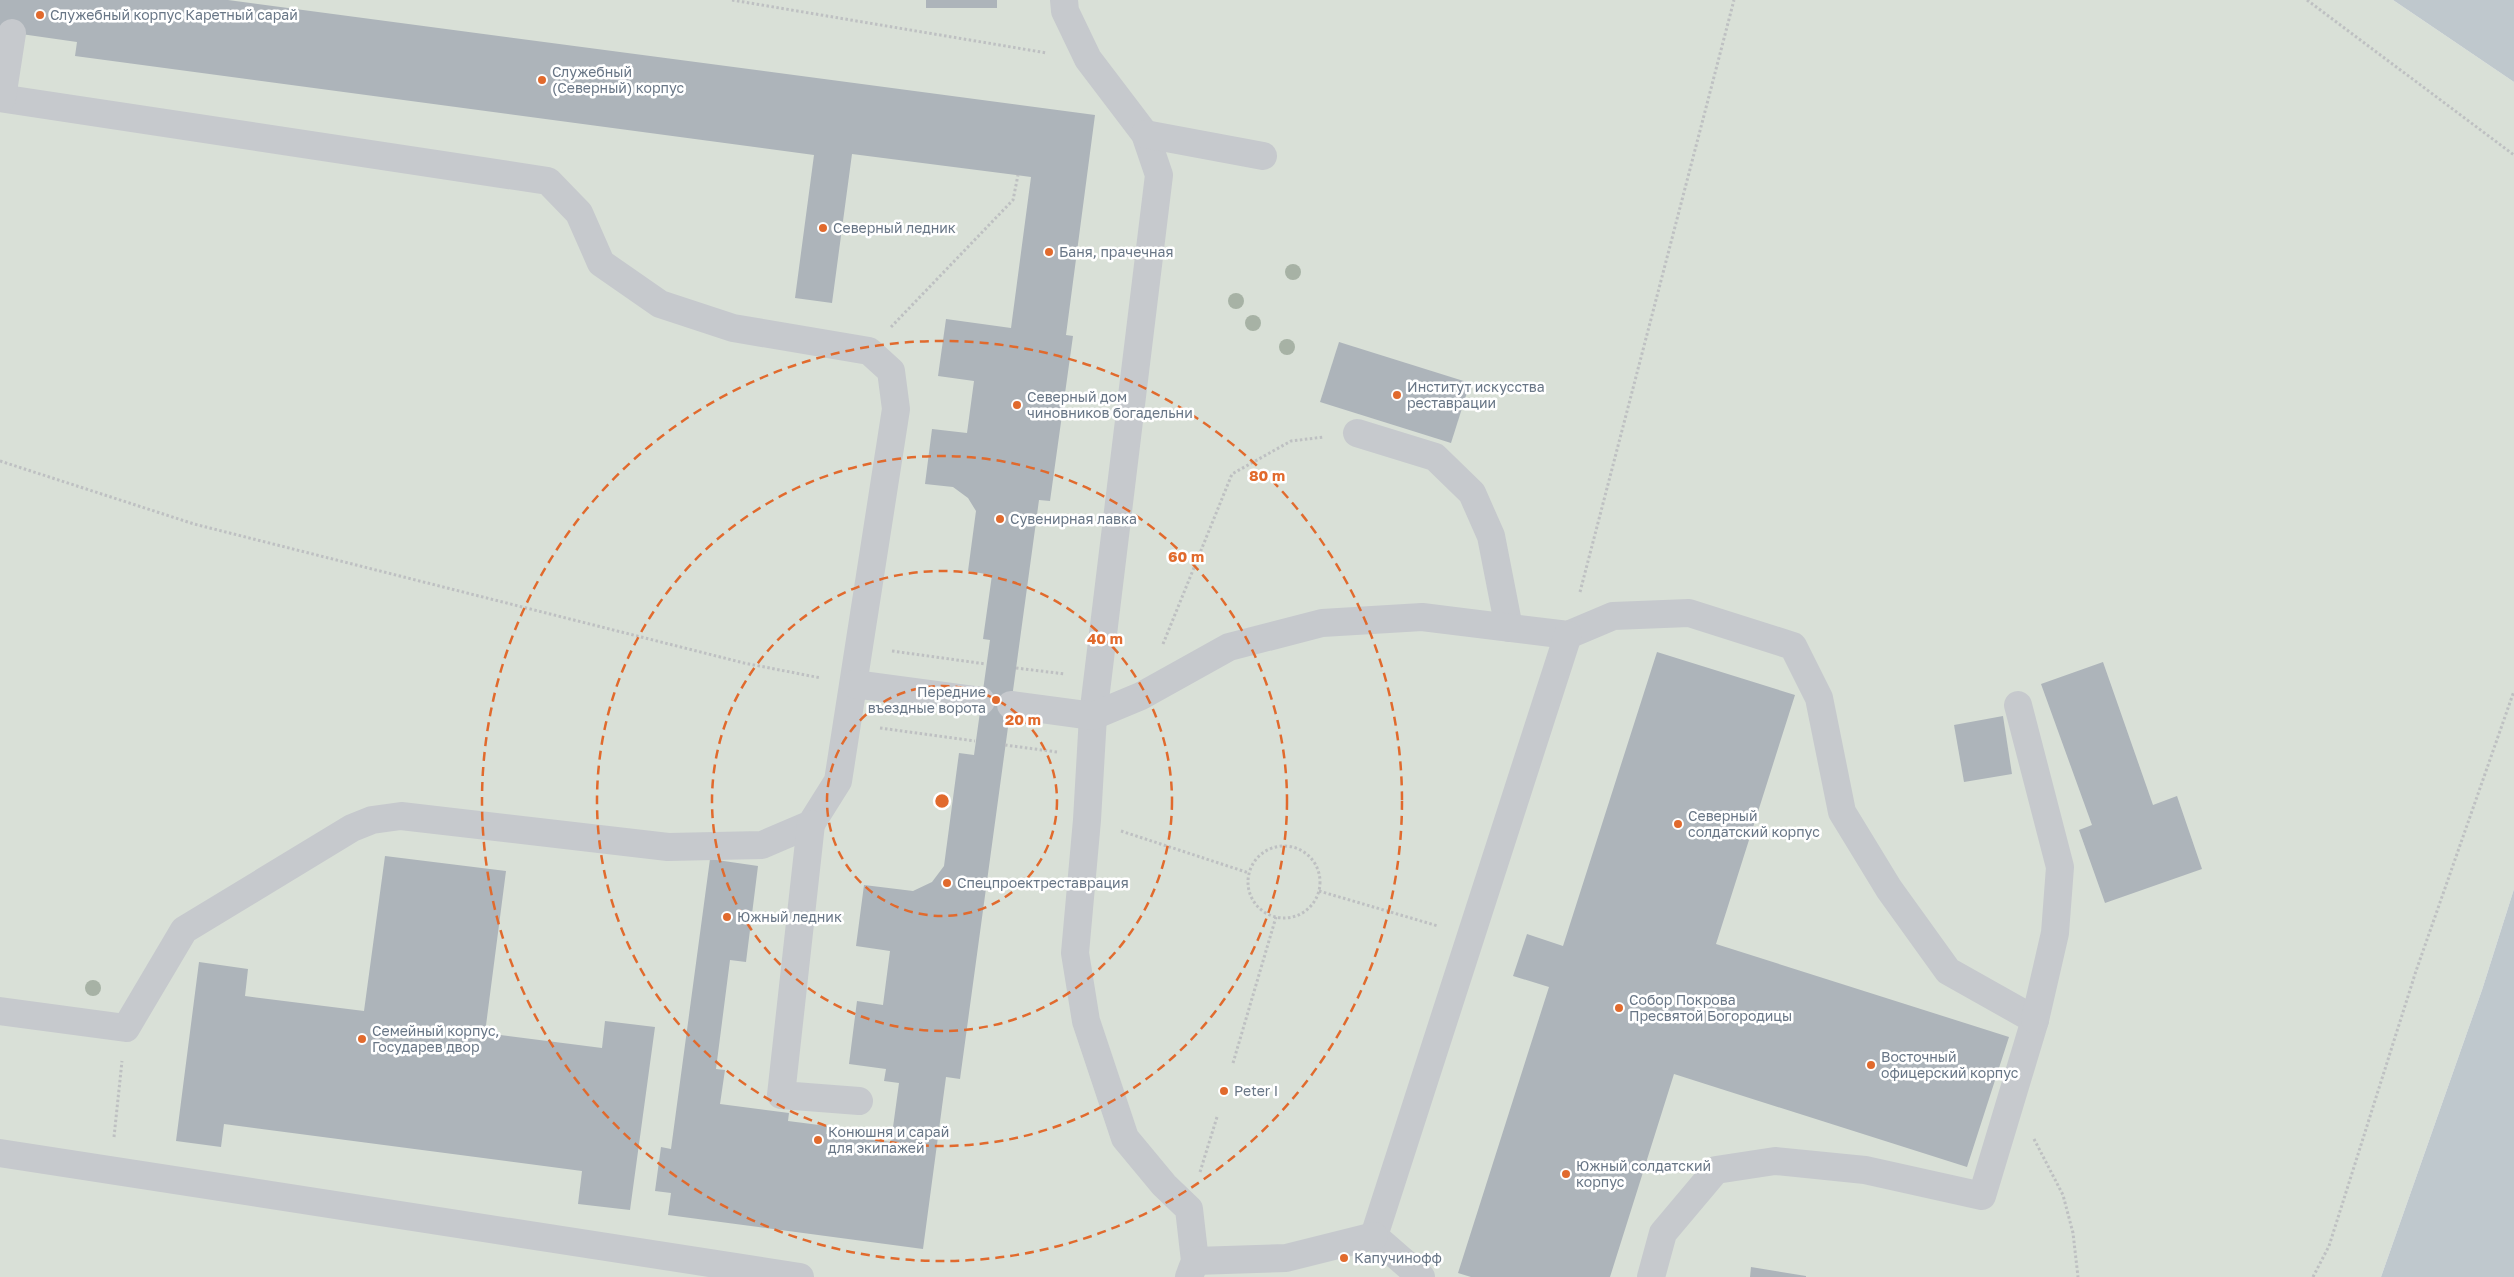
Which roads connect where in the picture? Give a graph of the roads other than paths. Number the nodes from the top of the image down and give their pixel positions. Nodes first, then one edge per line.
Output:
1 (1064, 0) edge
2 (12, 33) dead end
3 (1, 98) edge
4 (1145, 134) junction
5 (1263, 156) dead end
6 (1357, 433) road end
7 (1509, 628) junction
8 (1568, 636) junction
9 (854, 684) junction
10 (981, 701) dead end
11 (1011, 705) dead end
12 (2018, 705) dead end
13 (1093, 716) junction
14 (811, 824) junction
15 (0, 1011) edge
16 (2034, 1020) junction
17 (859, 1101) dead end
18 (0, 1153) edge
19 (1374, 1236) junction
20 (1192, 1269) edge
21 (800, 1277) edge
22 (1421, 1277) edge
23 (1650, 1277) edge

1 - 4 lane
2 - 3 lane
3 - 9 lane
4 - 5 lane
4 - 13 lane
6 - 7 lane
7 - 8 lane
7 - 13 lane
8 - 16 lane
8 - 19 lane
9 - 10 lane
9 - 14 lane
11 - 13 lane
12 - 16 lane
13 - 20 lane
14 - 15 lane
14 - 17 lane
16 - 23 lane
18 - 21 lane
19 - 20 lane
19 - 22 lane

